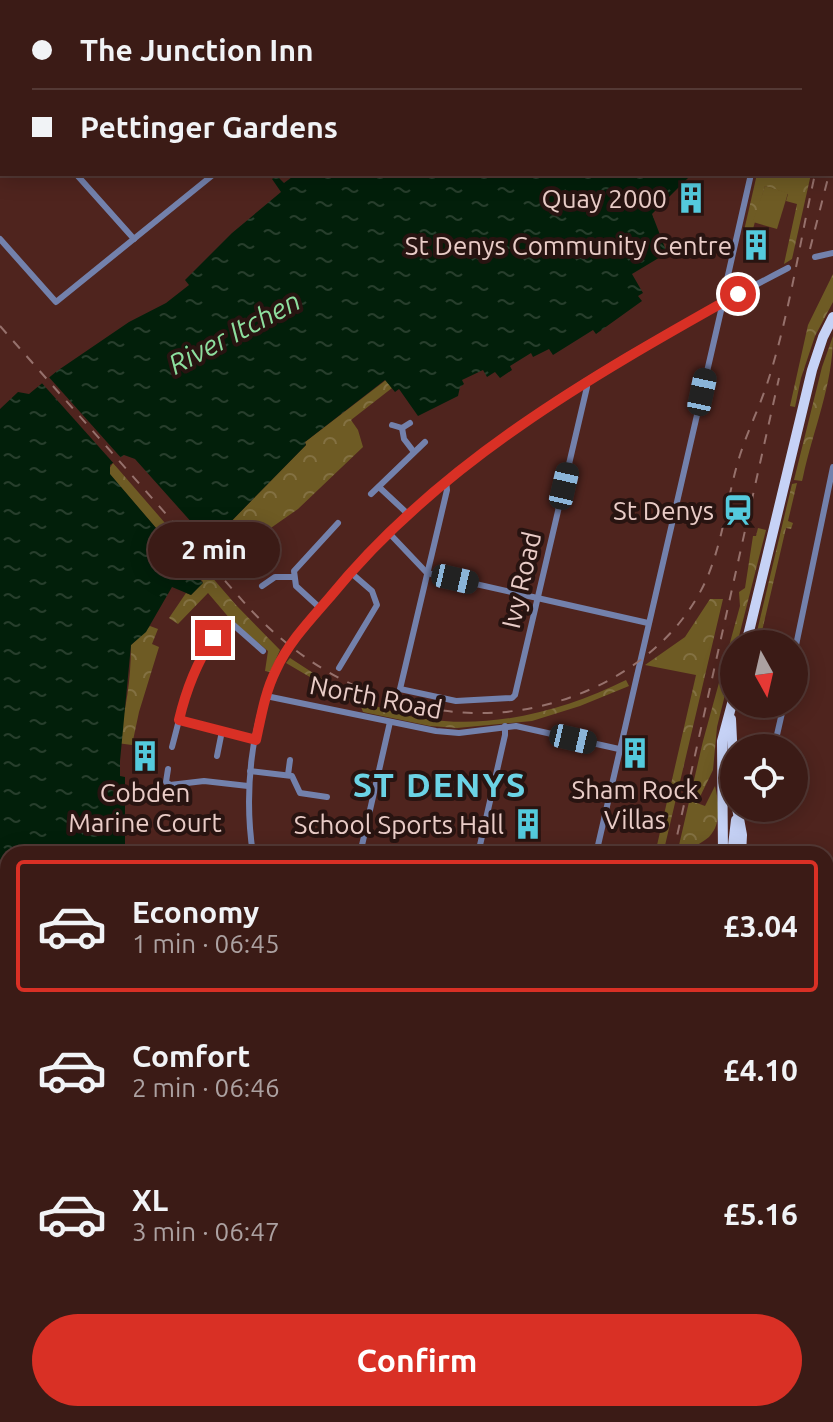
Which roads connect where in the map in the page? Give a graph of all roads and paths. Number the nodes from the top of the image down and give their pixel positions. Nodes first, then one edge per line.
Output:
1 (78, 176) edge
2 (211, 176) edge
3 (751, 176) edge
4 (0, 239) edge
5 (134, 239) junction
6 (833, 253) edge
7 (815, 257) dead end
8 (788, 268) dead end
9 (726, 284) dead end
10 (723, 302) junction
11 (833, 317) edge
12 (586, 381) junction
13 (410, 423) dead end
14 (392, 425) dead end
15 (402, 428) junction
16 (425, 442) dead end
17 (414, 452) junction
18 (833, 467) edge
19 (446, 481) junction
20 (379, 487) junction
21 (371, 494) dead end
22 (409, 515) junction
23 (338, 523) dead end
24 (319, 527) dead end
25 (389, 533) junction
26 (327, 534) junction
27 (350, 572) junction
28 (427, 573) junction
29 (294, 577) junction
30 (262, 586) dead end
31 (538, 598) junction
32 (320, 608) junction
33 (356, 621) dead end
34 (648, 623) junction
35 (364, 627) junction
36 (749, 630) edge
37 (799, 630) edge
38 (263, 651) dead end
39 (339, 668) dead end
40 (266, 696) junction
41 (728, 718) edge
42 (179, 720) junction
43 (390, 722) junction
44 (505, 726) junction
45 (222, 731) junction
46 (256, 740) junction
47 (172, 747) dead end
48 (619, 749) junction
49 (217, 756) dead end
50 (290, 760) dead end
51 (168, 769) dead end
52 (250, 771) junction
53 (288, 775) junction
54 (248, 786) junction
55 (327, 797) dead end
56 (735, 822) edge
57 (252, 846) edge
58 (362, 846) edge
59 (480, 846) edge
60 (598, 846) edge
61 (730, 846) edge
62 (732, 846) edge

1 - 5 street
2 - 5 street
3 - 9 street
4 - 5 street
6 - 7 street
8 - 10 street
10 - 12 street
10 - 34 street
11 - 36 main road
12 - 19 street
12 - 31 street, Ivy Road
13 - 15 street
14 - 15 street
15 - 17 street
16 - 17 street
17 - 20 street
18 - 37 street
19 - 22 street
19 - 28 street
20 - 21 street
20 - 22 street
22 - 25 street
23 - 26 street
24 - 26 street
25 - 27 street
25 - 28 street
26 - 29 street
27 - 32 street
27 - 35 street
28 - 31 street
28 - 31 street, Ivy Road
29 - 30 street
29 - 32 street
31 - 34 street
32 - 40 street
33 - 35 street
34 - 48 street
35 - 39 street
38 - 42 street
40 - 43 street, North Road
40 - 46 street
41 - 61 main road
42 - 45 street
42 - 47 street
43 - 44 street, North Road
43 - 58 street
44 - 48 street, North Road
44 - 59 street
45 - 46 street
45 - 49 street
46 - 52 street
48 - 60 street
50 - 53 street
51 - 54 street
52 - 53 street
52 - 54 street
53 - 55 street
54 - 57 street
56 - 62 main road

